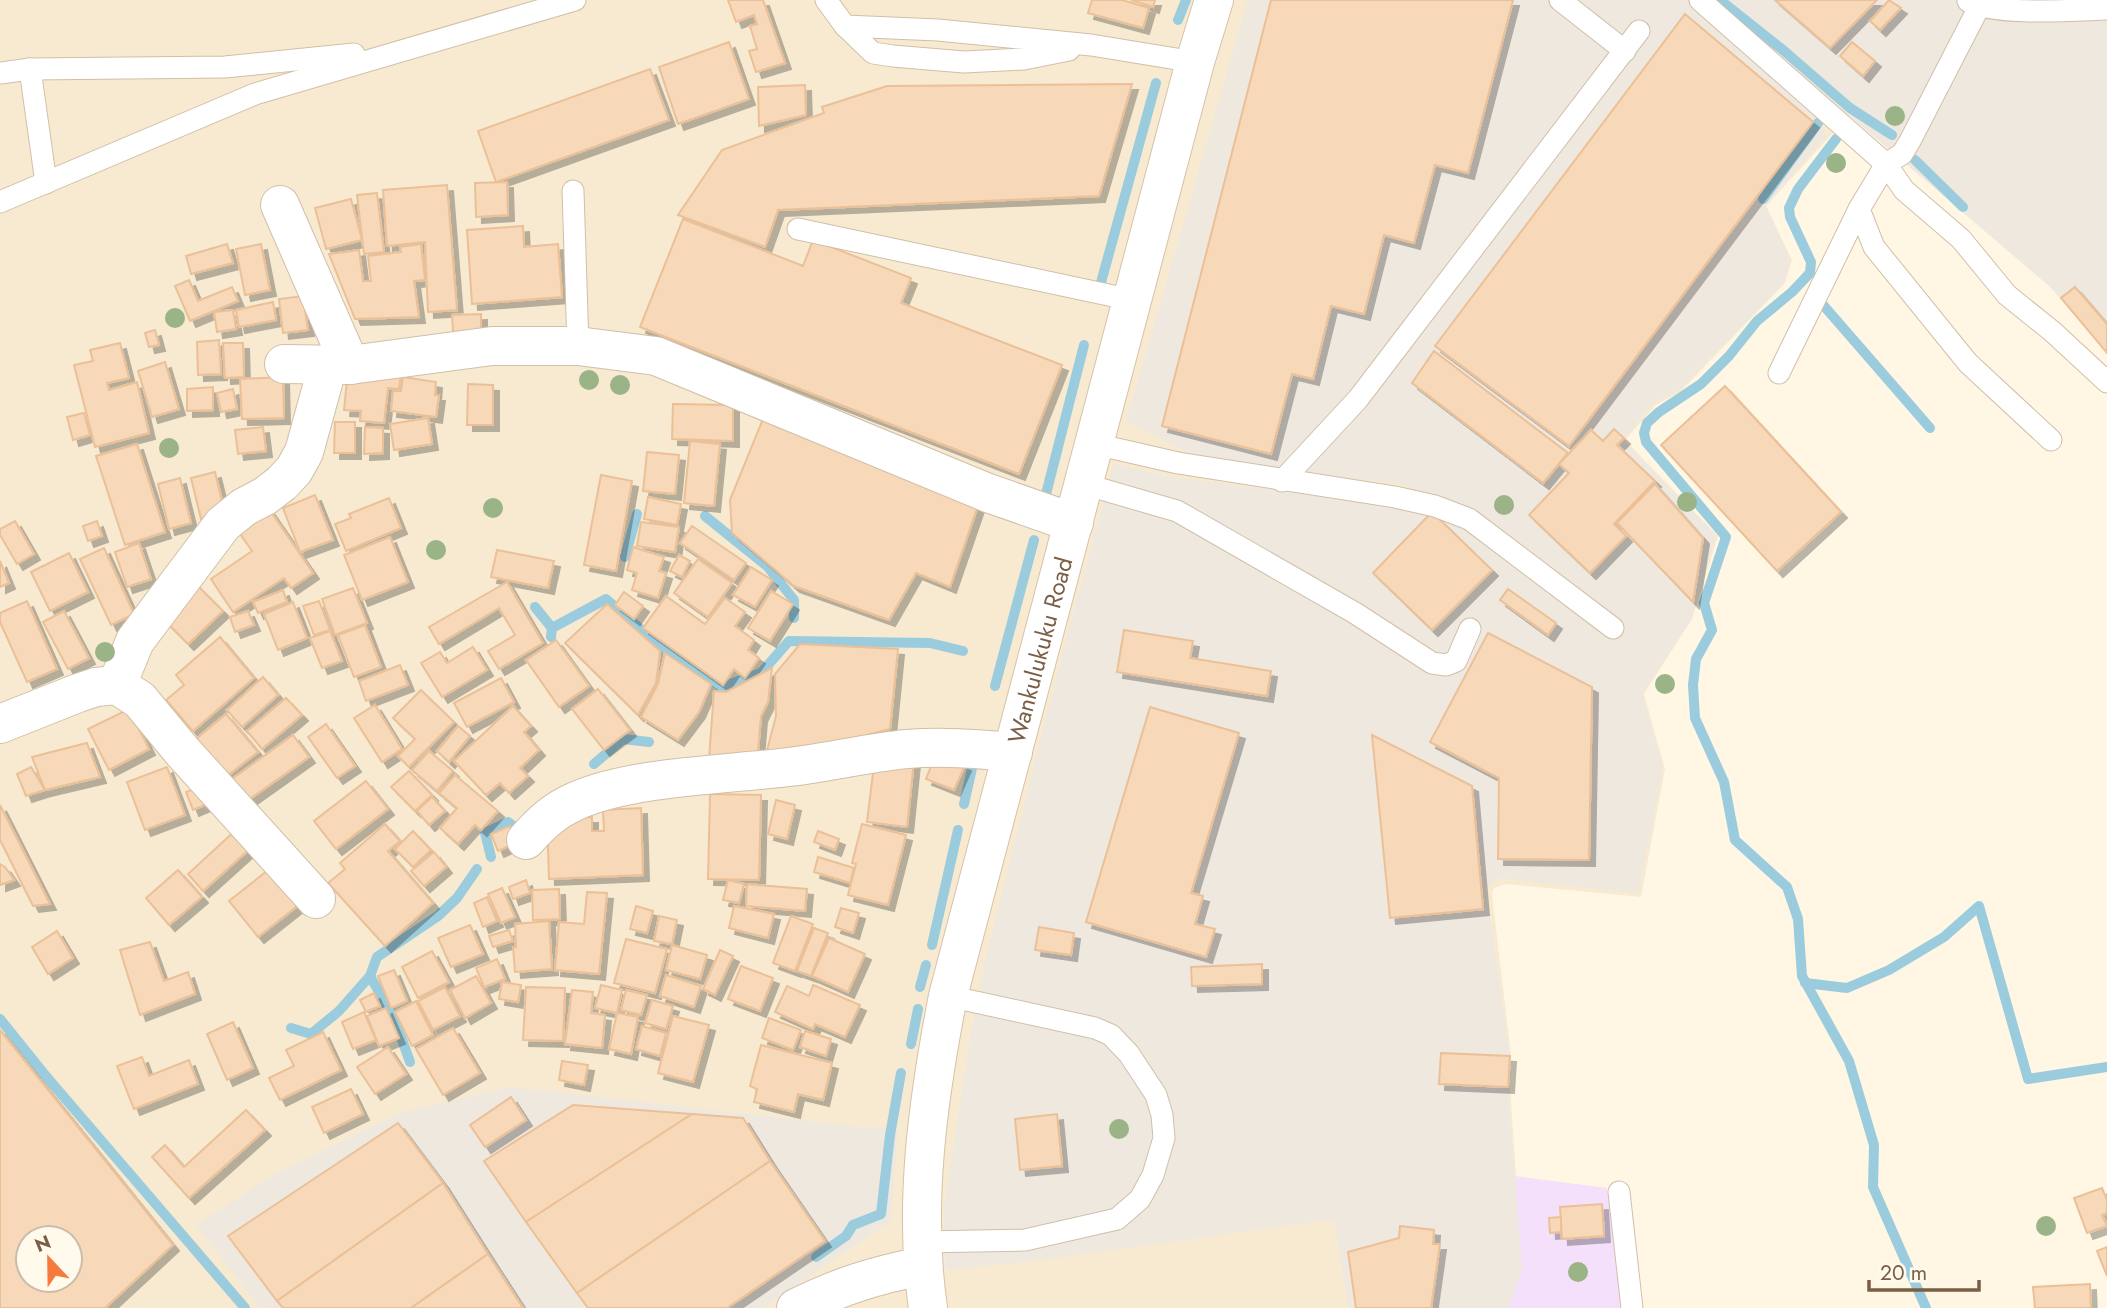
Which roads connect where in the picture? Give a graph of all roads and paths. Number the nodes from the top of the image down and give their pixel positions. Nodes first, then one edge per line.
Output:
1 (575, 0) edge
2 (826, 0) edge
3 (1214, 0) edge
4 (1560, 0) edge
5 (1700, 0) edge
6 (1972, 4) edge
7 (2107, 9) edge
8 (845, 26) junction
9 (1639, 32) dead end
10 (1091, 45) junction
11 (417, 46) junction
12 (1625, 51) junction
13 (1195, 62) junction
14 (30, 69) junction
15 (0, 73) edge
16 (1899, 154) junction
17 (46, 183) junction
18 (573, 191) dead end
19 (0, 202) edge
20 (280, 205) dead end
21 (1859, 209) junction
22 (798, 229) dead end
23 (1132, 299) junction
24 (578, 346) junction
25 (284, 364) dead end
26 (339, 365) junction
27 (1779, 373) dead end
28 (2107, 382) edge
29 (2051, 440) dead end
30 (1095, 444) junction
31 (1282, 481) junction
32 (1084, 484) junction
33 (1074, 523) junction
34 (1613, 628) dead end
35 (1471, 629) dead end
36 (117, 685) junction
37 (0, 724) edge
38 (1013, 752) junction
39 (526, 839) dead end
40 (316, 899) dead end
41 (948, 996) junction
42 (1619, 1192) dead end
43 (922, 1254) junction
44 (796, 1308) edge
45 (928, 1308) edge
46 (1632, 1308) edge

1 - 11 lane
2 - 8 lane
3 - 13 street, Wankulukuku Road
4 - 12 lane
5 - 16 lane
6 - 7 lane
6 - 16 lane
8 - 10 lane
8 - 10 lane
9 - 12 lane
10 - 13 lane
11 - 14 lane
11 - 17 lane
12 - 31 lane
13 - 23 street, Wankulukuku Road
14 - 15 lane
14 - 17 lane
16 - 21 lane
16 - 28 lane
17 - 19 lane
18 - 24 lane
20 - 26 street
21 - 27 lane
21 - 29 lane
22 - 23 lane
23 - 30 street, Wankulukuku Road
24 - 26 street
24 - 33 street
25 - 26 street
26 - 36 street
30 - 31 lane
30 - 32 street, Wankulukuku Road
31 - 34 lane
32 - 33 street, Wankulukuku Road
32 - 35 lane
33 - 38 street, Wankulukuku Road
36 - 37 street
36 - 40 street
38 - 39 street
38 - 41 street, Wankulukuku Road
41 - 43 street, Wankulukuku Road
41 - 43 lane
42 - 46 lane
43 - 44 street
43 - 45 street, Wankulukuku Road

